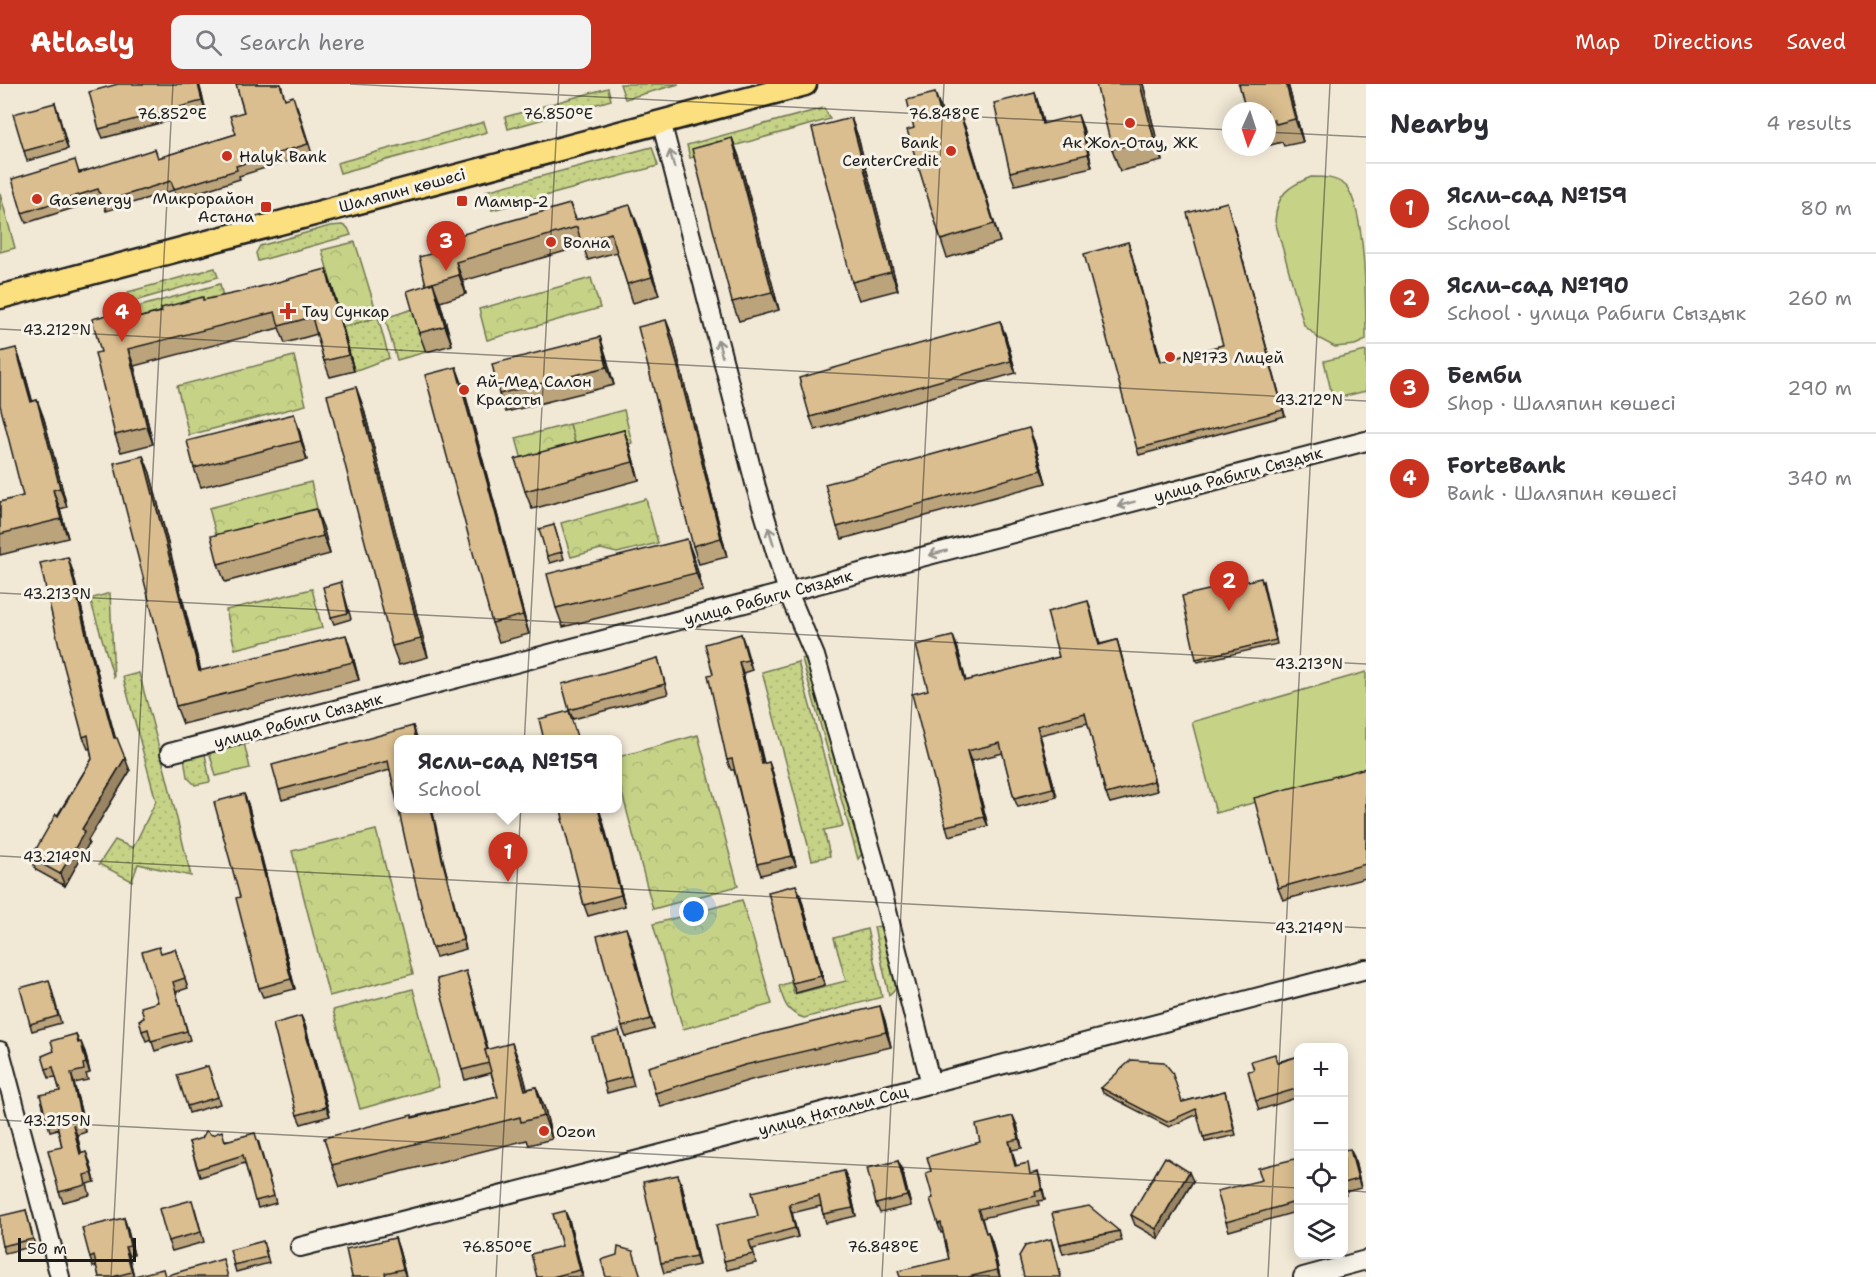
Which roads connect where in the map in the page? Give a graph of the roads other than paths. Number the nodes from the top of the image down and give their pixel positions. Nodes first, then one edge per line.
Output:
1 (805, 84) edge
2 (661, 121) junction
3 (0, 297) edge
4 (1366, 441) edge
5 (788, 592) junction
6 (170, 753) dead end
7 (1366, 969) edge
8 (0, 1051) edge
9 (931, 1084) junction
10 (300, 1247) dead end
11 (1366, 1260) edge
12 (1313, 1276) edge
13 (60, 1277) edge

1 - 2 main road, Шаляпин көшесі
2 - 3 main road, Шаляпин көшесі
5 -> 2 street
4 -> 5 street, улица Рабиги Сыздык
5 - 6 street, улица Рабиги Сыздык
5 - 9 street
7 - 9 street, улица Натальи Сац
8 - 13 street
9 - 10 street, улица Натальи Сац
11 - 12 street

